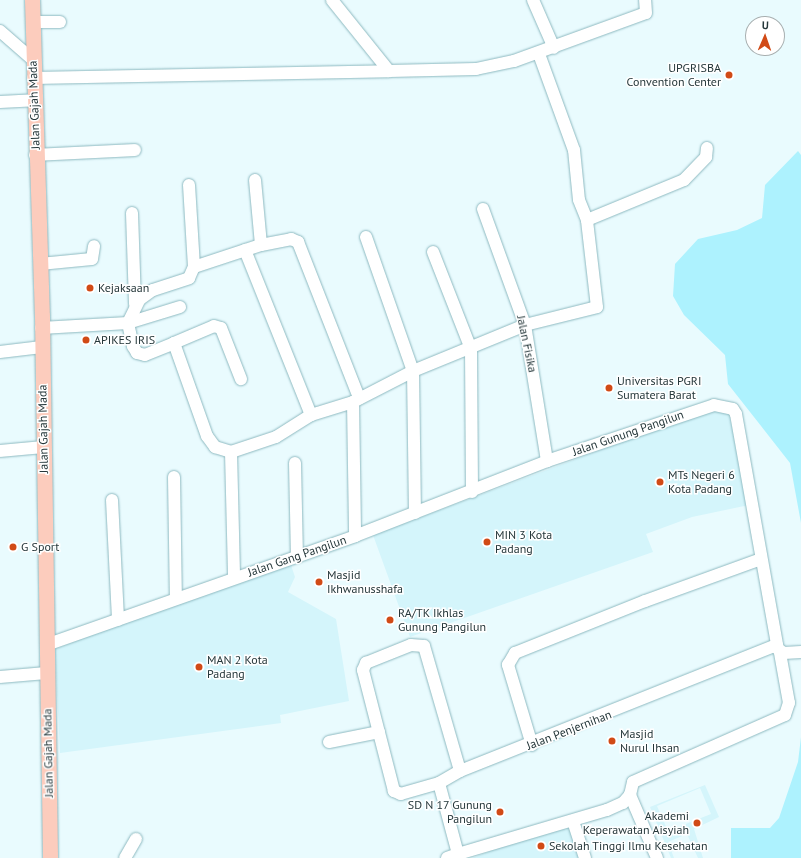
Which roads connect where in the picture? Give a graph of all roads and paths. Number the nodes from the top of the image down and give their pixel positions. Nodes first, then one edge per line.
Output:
1 (32, 0) edge
2 (332, 0) edge
3 (337, 0) edge
4 (532, 0) edge
5 (645, 0) edge
6 (32, 22) junction
7 (60, 22) dead end
8 (0, 31) edge
9 (554, 48) junction
10 (539, 54) junction
11 (32, 59) junction
12 (389, 71) junction
13 (33, 78) junction
14 (34, 100) junction
15 (0, 102) edge
16 (707, 148) dead end
17 (135, 150) dead end
18 (35, 155) junction
19 (255, 180) dead end
20 (190, 185) dead end
21 (483, 209) dead end
22 (132, 213) dead end
23 (587, 220) junction
24 (366, 237) dead end
25 (261, 244) junction
26 (94, 246) dead end
27 (245, 250) junction
28 (433, 252) dead end
29 (40, 264) junction
30 (194, 267) junction
31 (135, 304) junction
32 (180, 307) dead end
33 (128, 323) junction
34 (525, 325) junction
35 (41, 328) junction
36 (174, 343) junction
37 (42, 347) junction
38 (471, 349) junction
39 (0, 352) edge
40 (413, 371) junction
41 (241, 379) dead end
42 (356, 400) junction
43 (311, 415) junction
44 (43, 447) junction
45 (0, 451) edge
46 (231, 452) junction
47 (547, 461) junction
48 (295, 463) dead end
49 (174, 478) dead end
50 (472, 492) junction
51 (112, 500) dead end
52 (415, 513) junction
53 (356, 536) junction
54 (297, 556) junction
55 (761, 559) junction
56 (234, 578) junction
57 (176, 598) junction
58 (118, 620) junction
59 (46, 645) junction
60 (779, 649) junction
61 (801, 652) edge
62 (46, 672) junction
63 (0, 677) edge
64 (379, 732) junction
65 (329, 742) dead end
66 (532, 745) junction
67 (460, 771) junction
68 (439, 783) junction
69 (630, 794) junction
70 (572, 821) junction
71 (136, 839) dead end
72 (453, 856) edge
73 (50, 858) edge
74 (125, 858) edge
75 (585, 858) edge
76 (657, 858) edge

1 - 6 main road, Jalan Gajah Mada
2 - 3 street
2 - 12 street
4 - 9 street
5 - 9 street
6 - 7 street
6 - 11 main road, Jalan Gajah Mada
8 - 11 street
9 - 10 street
10 - 12 street
10 - 23 street
11 - 13 main road, Jalan Gajah Mada
12 - 13 street
13 - 14 main road, Jalan Gajah Mada
14 - 15 street
14 - 18 main road, Jalan Gajah Mada
16 - 23 street
17 - 18 street
18 - 29 main road, Jalan Gajah Mada
19 - 25 street
20 - 30 street
21 - 34 street, Jalan Fisika
22 - 31 street
23 - 34 street
24 - 40 street
25 - 27 street
25 - 42 street
26 - 29 street
27 - 30 street
27 - 43 street
28 - 38 street
29 - 35 main road, Jalan Gajah Mada
30 - 31 street
31 - 33 street
32 - 33 street
33 - 35 street
33 - 36 street
34 - 38 street
34 - 47 street, Jalan Fisika
35 - 37 main road, Jalan Gajah Mada
36 - 41 street
36 - 46 street
37 - 39 street
37 - 44 main road, Jalan Gajah Mada
38 - 40 street
38 - 50 street
40 - 42 street
40 - 52 street
42 - 43 street
42 - 53 street
43 - 46 street
44 - 45 street
44 - 59 main road, Jalan Gajah Mada
46 - 56 street
47 - 50 street, Jalan Gang Pangilun
47 - 55 street, Jalan Gunung Pangilun
48 - 54 street
49 - 57 street
50 - 52 street, Jalan Gang Pangilun
51 - 58 street
52 - 53 street, Jalan Gang Pangilun
53 - 54 street, Jalan Gang Pangilun
54 - 56 street, Jalan Gang Pangilun
55 - 60 street
55 - 66 street
56 - 57 street, Jalan Gang Pangilun
57 - 58 street, Jalan Gang Pangilun
58 - 59 street, Jalan Gang Pangilun
59 - 62 main road, Jalan Gajah Mada
60 - 61 street, Jalan Penjernihan
60 - 66 street, Jalan Penjernihan
60 - 69 street
62 - 63 street
62 - 73 main road, Jalan Gajah Mada
64 - 65 street
64 - 67 street
64 - 68 street, Jalan Penjernihan
66 - 67 street, Jalan Penjernihan
67 - 68 street, Jalan Penjernihan
68 - 72 street
69 - 70 street
69 - 76 street
70 - 72 street
70 - 75 street
71 - 74 street

